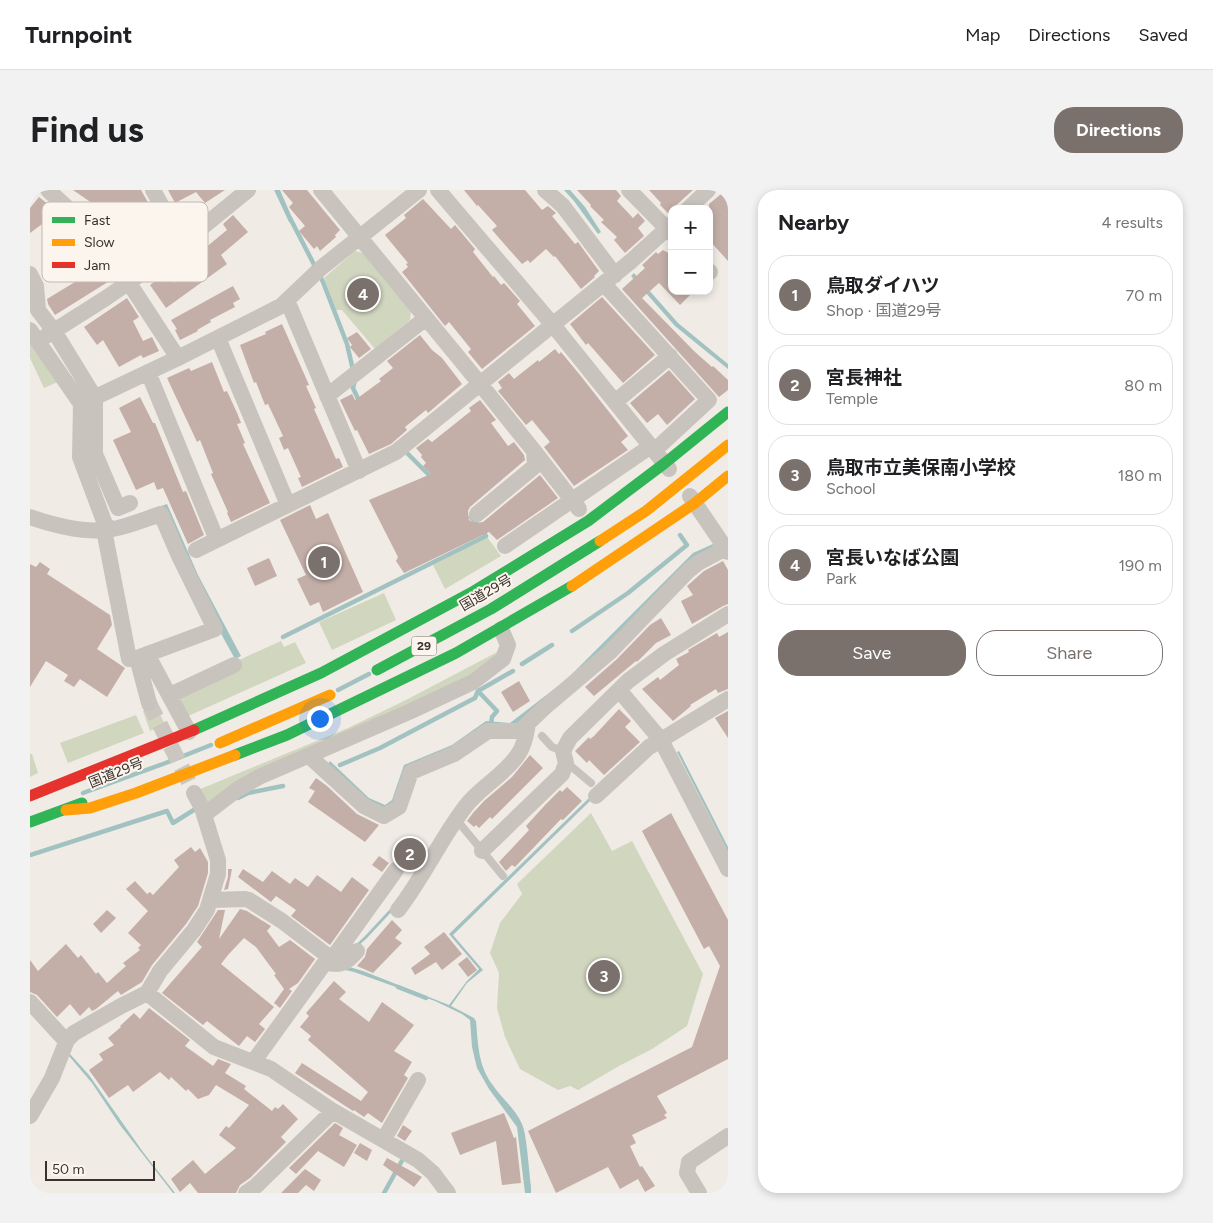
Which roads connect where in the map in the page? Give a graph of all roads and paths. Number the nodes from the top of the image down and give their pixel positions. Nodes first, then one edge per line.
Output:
1 (48, 190) edge
2 (154, 190) edge
3 (248, 190) edge
4 (321, 190) edge
5 (419, 190) edge
6 (438, 190) edge
7 (545, 190) edge
8 (628, 190) edge
9 (708, 190) edge
10 (61, 202) edge
11 (160, 202) edge
12 (692, 205) edge
13 (208, 222) edge
14 (668, 227) edge
15 (668, 231) edge
16 (360, 237) junction
17 (30, 274) edge
18 (610, 279) junction
19 (128, 283) joint
20 (287, 300) junction
21 (426, 318) junction
22 (553, 325) junction
23 (54, 331) junction
24 (34, 336) edge
25 (218, 338) junction
26 (670, 356) junction
27 (178, 358) junction
28 (148, 372) junction
29 (481, 385) junction
30 (327, 396) junction
31 (88, 401) junction
32 (615, 402) junction
33 (728, 412) edge
34 (728, 445) edge
35 (653, 448) junction
36 (534, 451) junction
37 (665, 464) junction
38 (359, 471) junction
39 (728, 476) edge
40 (572, 501) junction
41 (130, 503) dead end
42 (695, 503) junction
43 (288, 505) junction
44 (477, 514) dead end
45 (30, 517) edge
46 (588, 520) junction
47 (104, 530) junction
48 (216, 538) junction
49 (505, 546) dead end
50 (727, 549) edge
51 (196, 550) dead end
52 (728, 614) edge
53 (501, 629) junction
54 (505, 654) junction
55 (142, 656) junction
56 (234, 665) dead end
57 (516, 668) dead end
58 (365, 677) dead end
59 (340, 690) dead end
60 (619, 690) junction
61 (170, 694) junction
62 (728, 699) edge
63 (150, 703) tunnel mouth
64 (528, 724) junction
65 (188, 732) junction
66 (542, 736) dead end
67 (661, 740) junction
68 (208, 746) dead end
69 (308, 756) junction
70 (565, 756) junction
71 (123, 771) dead end
72 (155, 773) dead end
73 (255, 780) junction
74 (279, 782) dead end
75 (594, 789) joint
76 (194, 793) tunnel mouth
77 (30, 796) edge
78 (30, 804) edge
79 (66, 810) junction
80 (204, 815) junction
81 (456, 819) junction
82 (30, 822) edge
83 (482, 851) junction
84 (728, 869) edge
85 (396, 870) dead end
86 (503, 876) dead end
87 (211, 900) junction
88 (398, 910) dead end
89 (356, 951) dead end
90 (327, 959) junction
91 (147, 993) junction
92 (30, 1002) edge
93 (66, 1041) junction
94 (254, 1061) junction
95 (418, 1080) dead end
96 (333, 1111) junction
97 (30, 1116) edge
98 (728, 1136) edge
99 (384, 1139) junction
100 (246, 1193) edge
101 (448, 1193) edge
102 (699, 1193) edge

1 - 10 street
2 - 11 street
3 - 13 street
4 - 16 street
5 - 16 street
6 - 22 street
7 - 18 street
8 - 14 street
9 - 12 street
15 - 18 street
16 - 20 street
16 - 21 street
17 - 23 street
18 - 22 street
18 - 26 street
19 - 23 street
19 - 27 street
20 - 25 street
20 - 30 street
21 - 29 street
21 - 30 street
22 - 29 street
22 - 32 street
23 - 24 street
23 - 31 street
24 - 31 street
25 - 27 street
25 - 43 street
26 - 32 street
26 - 35 street
27 - 28 street
28 - 31 street
28 - 48 street
29 - 36 street
29 - 38 street
30 - 38 street
31 - 41 street
31 - 47 street
32 - 35 street
33 - 37 highway
34 - 58 highway, 国道29号 / 29, bridge
35 - 37 street
35 - 40 street
36 - 40 street
36 - 44 street
37 - 42 street
37 - 46 highway
38 - 43 street
39 - 42 highway
40 - 46 street
40 - 49 street
42 - 50 street
42 - 53 highway
43 - 48 street
45 - 47 street
46 - 65 highway
47 - 55 street
47 - 55 street
48 - 51 street
50 - 64 street
52 - 60 street
53 - 54 street
53 - 79 highway
54 - 57 street
54 - 69 street
55 - 61 street
55 - 63 street
56 - 61 street
59 - 68 highway
60 - 67 street
60 - 70 street
61 - 65 street
62 - 67 street
64 - 69 street
64 - 81 street
65 - 77 highway
66 - 70 lane
67 - 75 street
67 - 84 street
69 - 73 street
70 - 75 lane
70 - 83 street
71 - 78 highway, 国道29号
72 - 79 highway, 国道29号
73 - 74 street
73 - 80 street
76 - 80 street
79 - 82 highway, 国道29号
80 - 87 street
81 - 83 lane
81 - 88 street
83 - 86 lane
85 - 90 street
87 - 90 street
87 - 91 street
89 - 90 street
90 - 94 street
91 - 93 street
91 - 94 street
92 - 93 street
93 - 97 street
94 - 96 street
95 - 99 street
96 - 99 street
96 - 100 street
98 - 102 street
99 - 101 street

